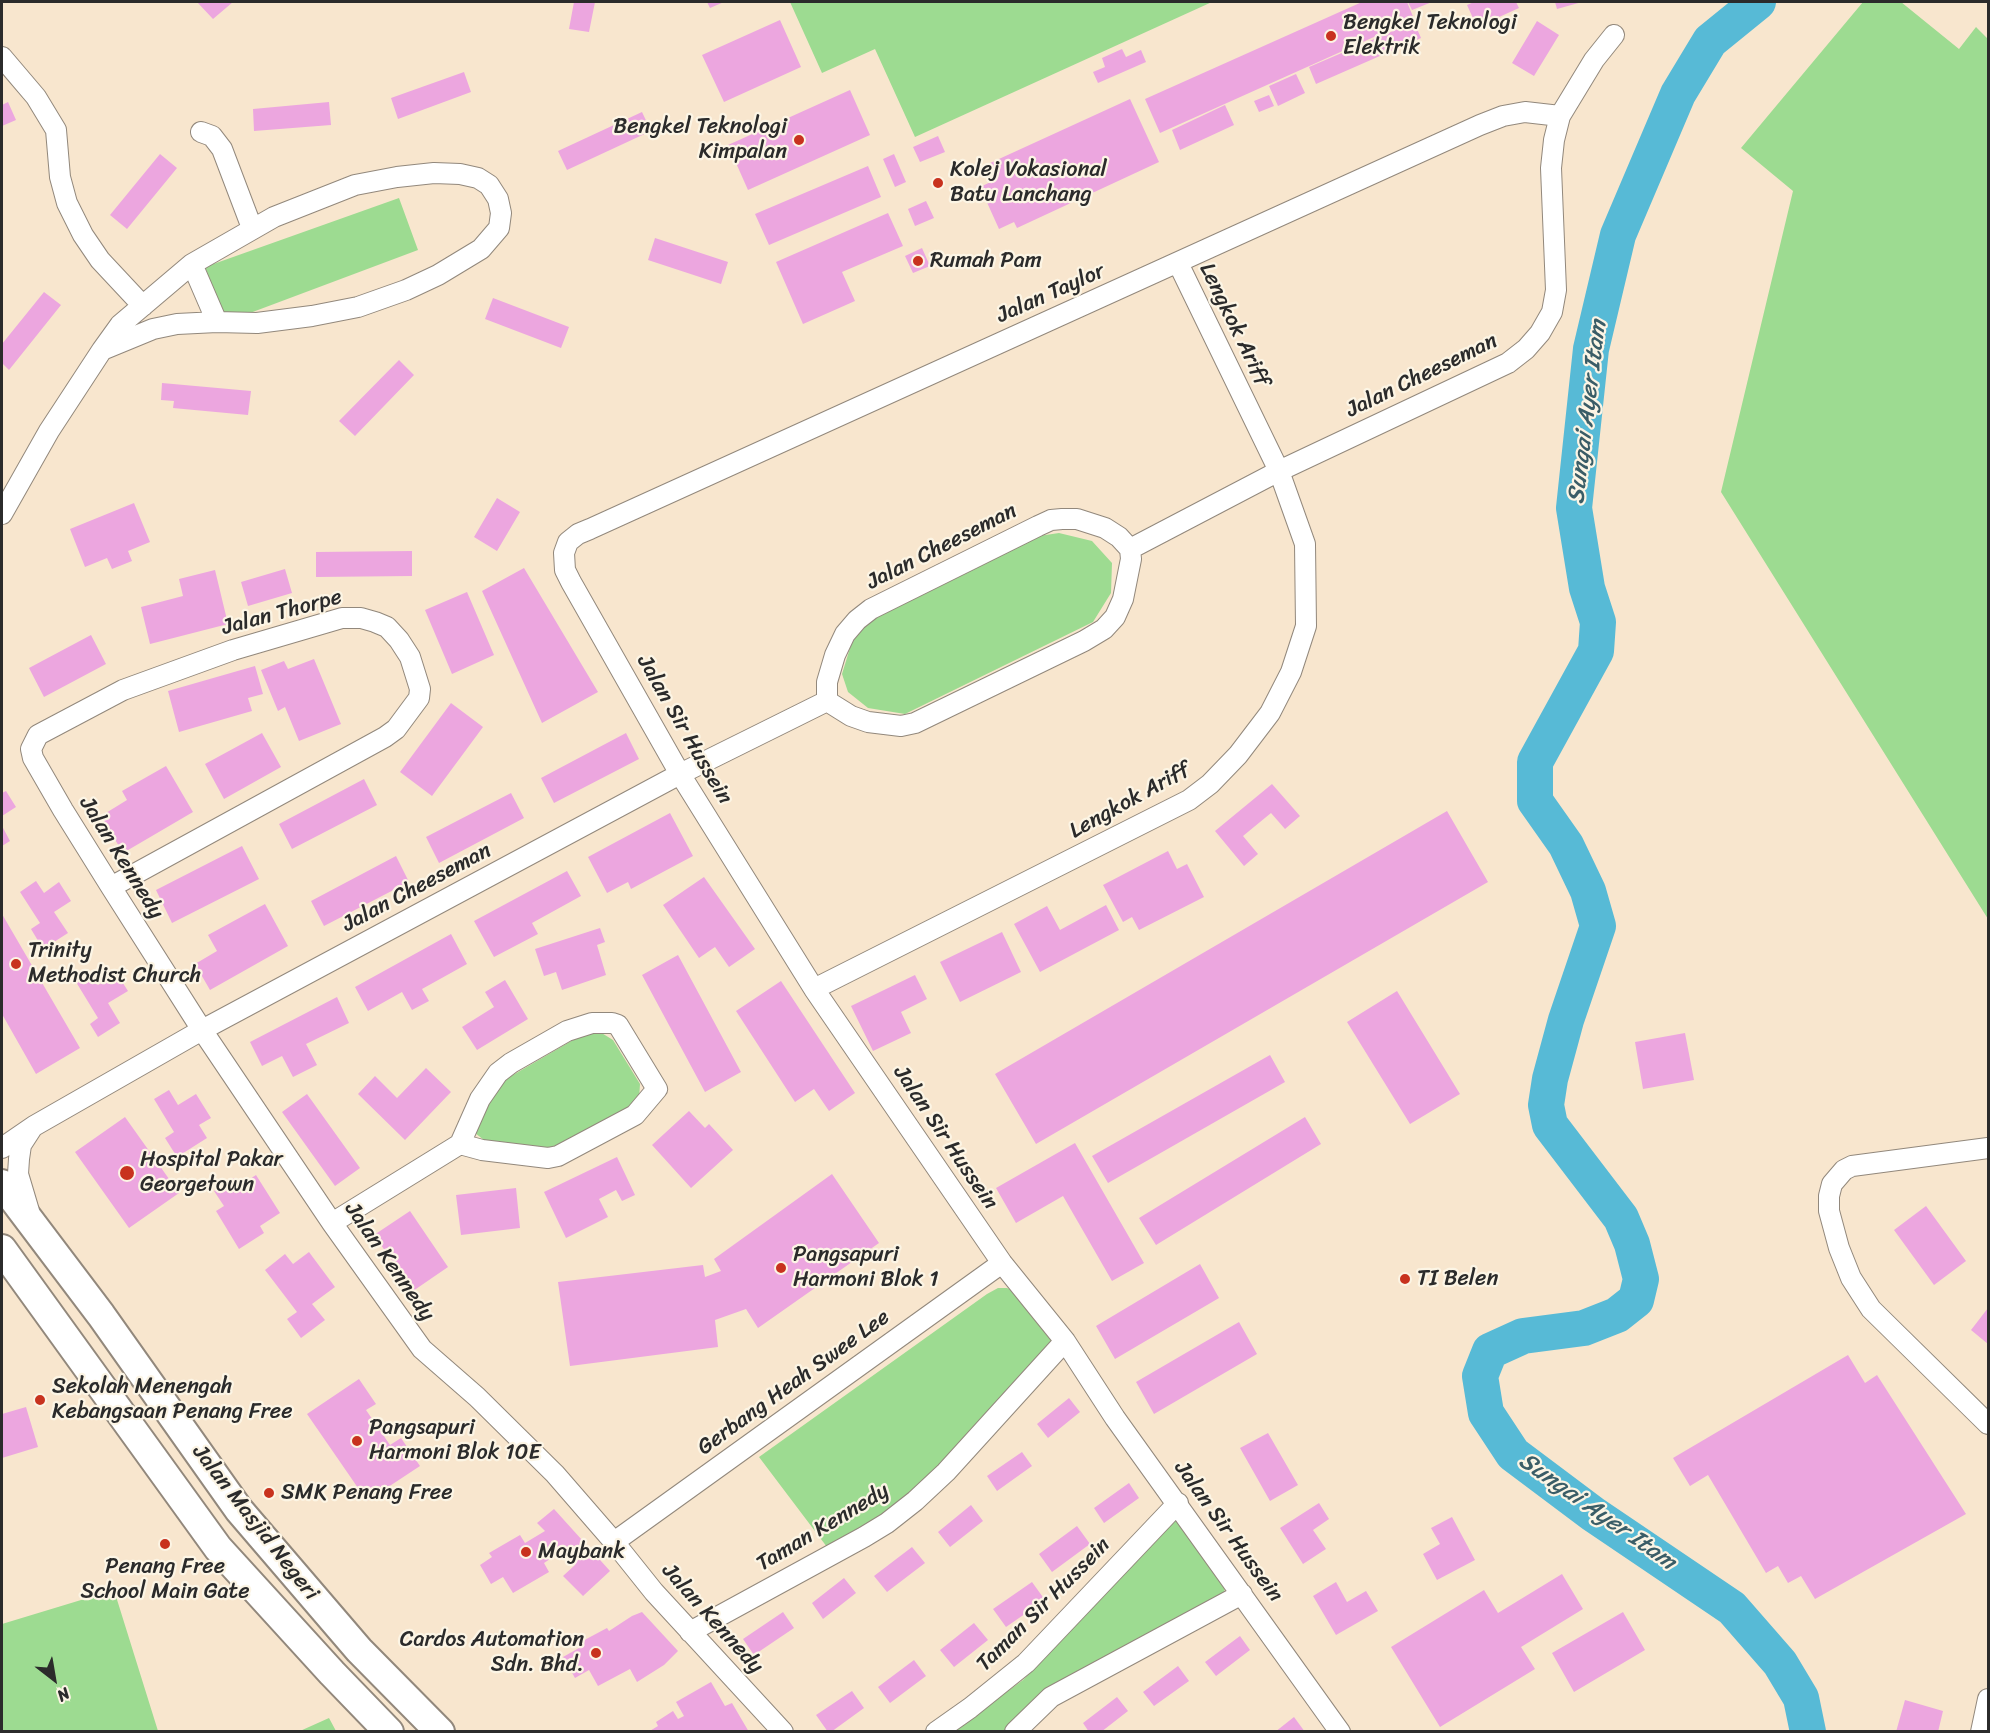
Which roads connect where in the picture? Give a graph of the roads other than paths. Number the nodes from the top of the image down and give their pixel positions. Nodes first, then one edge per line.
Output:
1 (1614, 35) dead end
2 (2, 57) edge
3 (1560, 116) junction
4 (201, 132) dead end
5 (252, 228) junction
6 (1178, 263) junction
7 (192, 264) junction
8 (143, 306) junction
9 (217, 322) junction
10 (102, 350) junction
11 (1279, 471) junction
12 (2, 514) edge
13 (568, 542) joint
14 (1130, 549) junction
15 (827, 701) junction
16 (33, 758) joint
17 (680, 774) junction
18 (111, 886) junction
19 (814, 989) junction
20 (202, 1030) junction
21 (33, 1126) junction
22 (460, 1144) junction
23 (2, 1148) edge
24 (1989, 1148) edge
25 (2, 1184) edge
26 (332, 1223) junction
27 (35, 1228) junction
28 (2, 1249) edge
29 (1002, 1263) junction
30 (1065, 1341) junction
31 (1989, 1424) edge
32 (1178, 1503) junction
33 (614, 1542) junction
34 (1242, 1594) junction
35 (690, 1632) junction
36 (1988, 1707) edge
37 (389, 1731) edge
38 (440, 1731) edge
39 (783, 1731) edge
40 (936, 1731) edge
41 (1015, 1731) edge
42 (1340, 1731) edge
43 (1981, 1731) edge

1 - 3 street, Jalan Cheeseman
2 - 8 street
3 - 6 street, Jalan Taylor
3 - 11 street, Jalan Cheeseman
4 - 5 street
5 - 7 street
5 - 9 street
6 - 11 street, Lengkok Ariff
6 - 13 street, Jalan Taylor
7 - 8 street
7 - 9 street
8 - 10 street
9 - 10 street
10 - 12 street
11 - 14 street, Jalan Cheeseman
11 - 19 street, Lengkok Ariff
13 - 17 street, Jalan Sir Hussein
14 - 15 street
14 - 15 street, Jalan Cheeseman
15 - 17 street, Jalan Cheeseman
16 - 18 street, Jalan Kennedy
16 - 18 street, Jalan Thorpe
17 - 19 street, Jalan Sir Hussein
17 - 20 street, Jalan Cheeseman
18 - 20 street, Jalan Kennedy
19 - 29 street, Jalan Sir Hussein
20 - 21 street, Jalan Cheeseman
20 - 26 street, Jalan Kennedy
21 - 23 street, Jalan Cheeseman
21 - 27 street
22 - 22 street
22 - 26 street
24 - 31 street
25 - 27 highway, Jalan Masjid Negeri
26 - 33 street, Jalan Kennedy
27 - 38 highway, Jalan Masjid Negeri
28 - 37 highway, Jalan Masjid Negeri
29 - 30 street, Jalan Sir Hussein
29 - 33 street, Gerbang Heah Swee Lee
30 - 32 street, Jalan Sir Hussein
30 - 35 street, Taman Kennedy
32 - 34 street, Jalan Sir Hussein
32 - 40 street, Taman Sir Hussein
33 - 35 street, Jalan Kennedy
34 - 41 street
34 - 42 street, Jalan Sir Hussein
35 - 39 street, Jalan Kennedy
36 - 43 street

